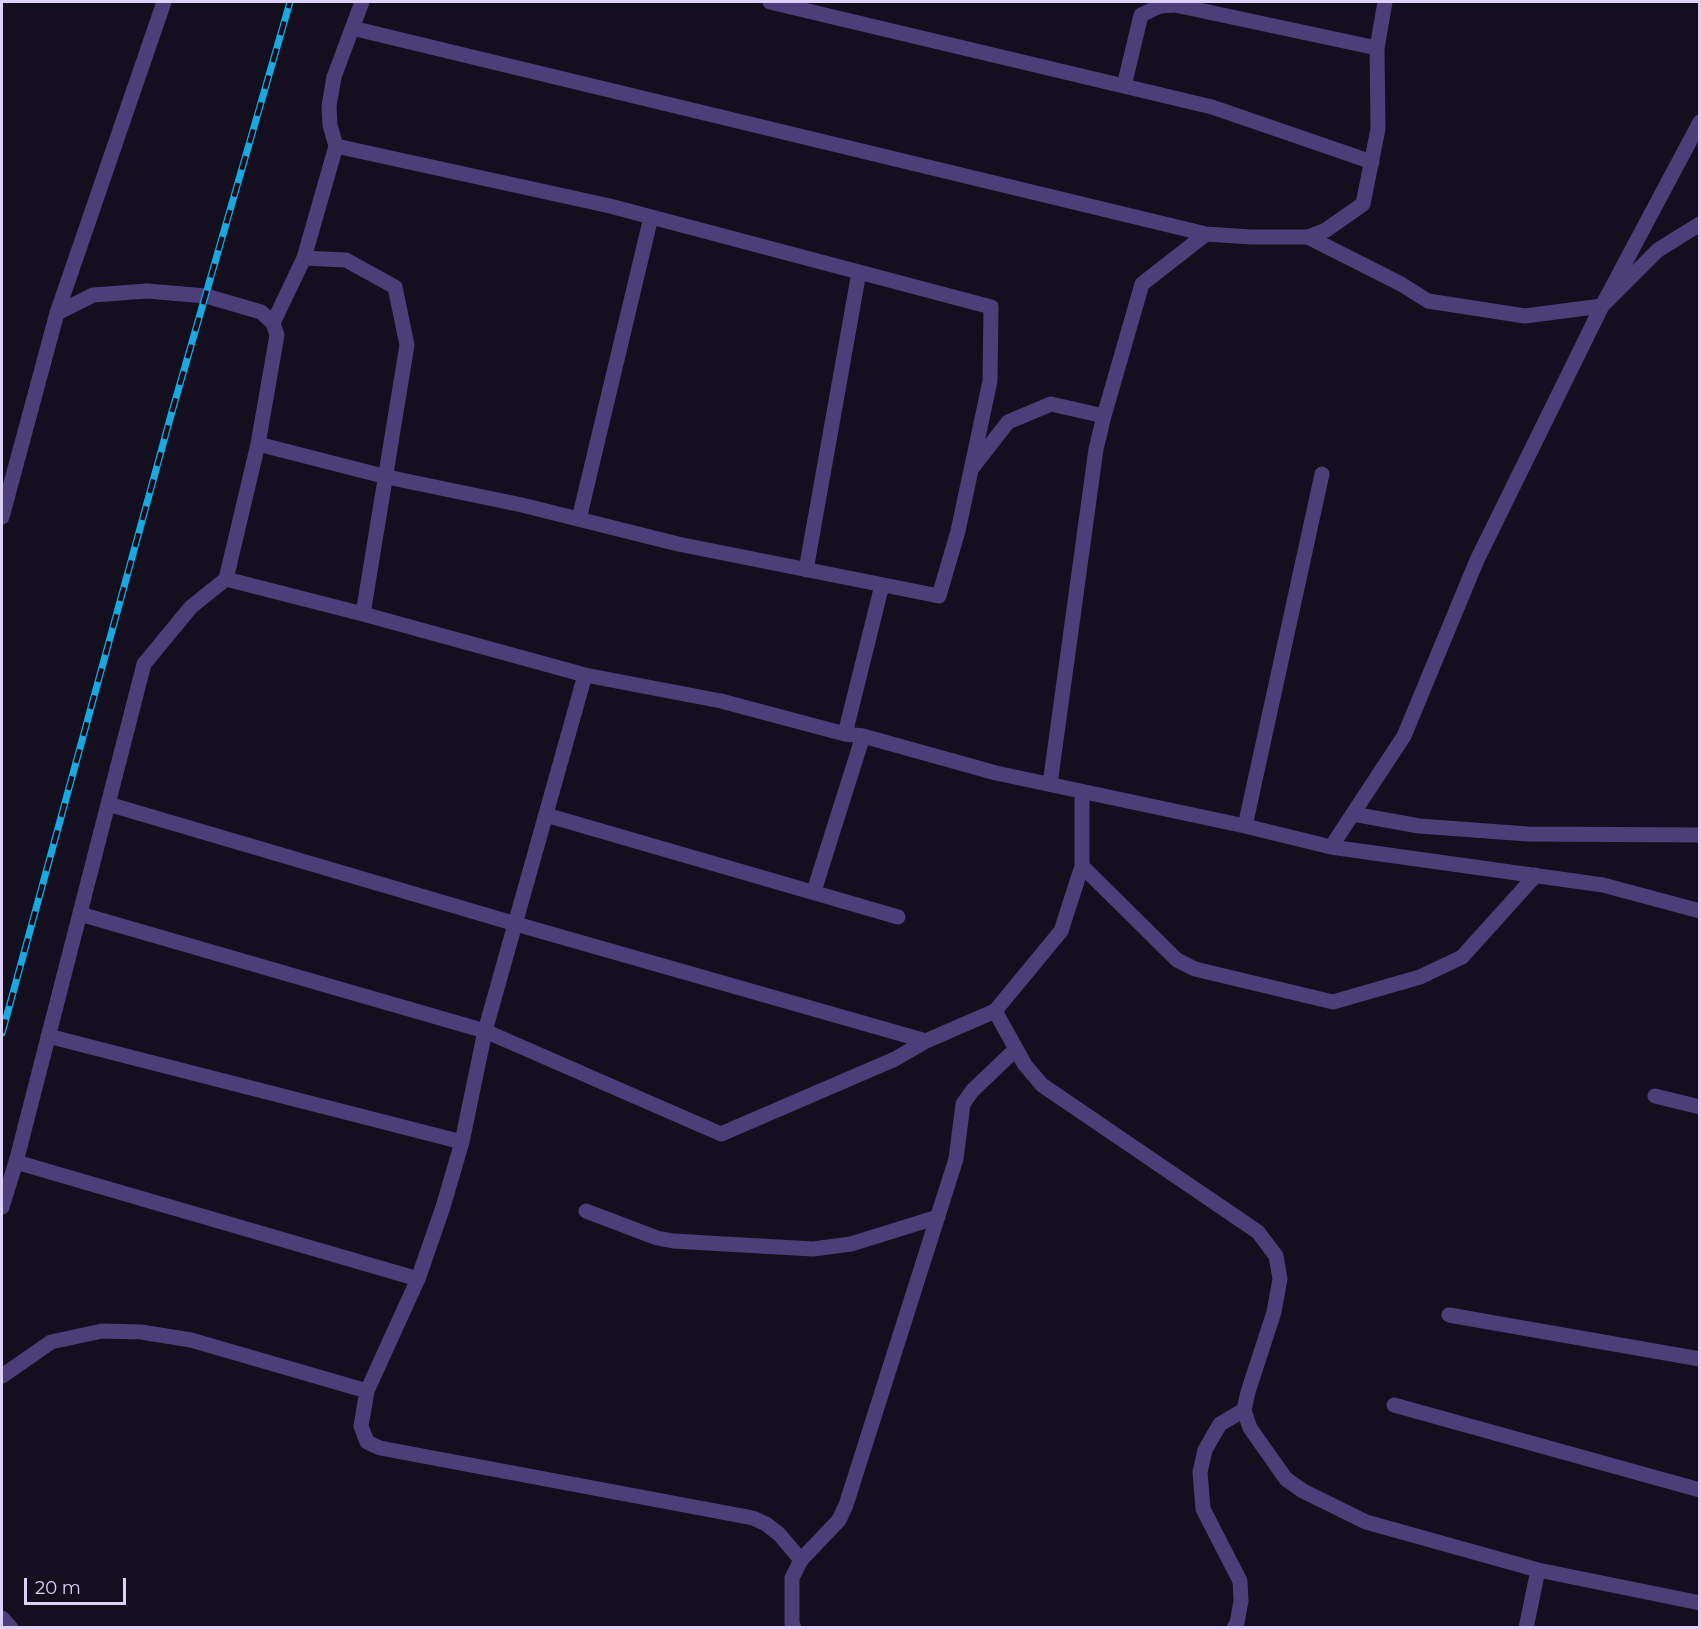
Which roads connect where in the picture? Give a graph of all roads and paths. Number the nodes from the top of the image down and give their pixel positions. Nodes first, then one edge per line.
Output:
1 (164, 2) edge
2 (363, 2) edge
3 (770, 2) edge
4 (1385, 2) edge
5 (352, 28) junction
6 (1377, 48) junction
7 (1124, 86) junction
8 (1700, 122) edge
9 (336, 146) junction
10 (1372, 162) junction
11 (651, 217) junction
12 (1700, 224) edge
13 (1206, 234) junction
14 (1308, 237) junction
15 (304, 258) junction
16 (859, 272) junction
17 (1602, 306) junction
18 (57, 314) junction
19 (273, 323) junction
20 (1104, 416) junction
21 (258, 444) junction
22 (971, 469) junction
23 (1322, 474) dead end
24 (387, 477) junction
25 (2, 516) edge
26 (579, 519) junction
27 (806, 570) junction
28 (226, 579) junction
29 (882, 585) junction
30 (363, 614) junction
31 (585, 675) junction
32 (845, 734) junction
33 (863, 736) junction
34 (1050, 784) junction
35 (1082, 792) junction
36 (108, 804) junction
37 (1353, 814) junction
38 (546, 815) junction
39 (1245, 826) junction
40 (1700, 835) edge
41 (1331, 847) junction
42 (1082, 866) junction
43 (1536, 874) junction
44 (814, 891) junction
45 (1700, 911) edge
46 (80, 914) junction
47 (898, 917) dead end
48 (516, 924) junction
49 (994, 1011) junction
50 (485, 1031) junction
51 (48, 1036) junction
52 (926, 1041) junction
53 (1016, 1049) junction
54 (1655, 1096) dead end
55 (1700, 1107) edge
56 (462, 1142) junction
57 (16, 1162) junction
58 (2, 1207) edge
59 (586, 1211) dead end
60 (938, 1217) junction
61 (418, 1279) junction
62 (1449, 1315) dead end
63 (1700, 1359) edge
64 (2, 1376) edge
65 (367, 1391) junction
66 (1394, 1405) dead end
67 (1244, 1410) junction
68 (1700, 1490) edge
69 (801, 1560) junction
70 (1538, 1570) junction
71 (1700, 1604) edge
72 (2, 1618) edge
73 (11, 1628) edge
74 (794, 1628) edge
75 (1234, 1628) edge
76 (1526, 1628) edge

1 - 18 street
2 - 5 street
3 - 7 street
4 - 6 street
5 - 9 street
5 - 13 street
6 - 7 street
6 - 10 street
7 - 10 street
8 - 17 street
9 - 11 street
9 - 15 street
10 - 14 street
11 - 16 street
11 - 26 street
12 - 17 street
13 - 14 street
13 - 20 street
14 - 17 street
15 - 19 street
15 - 24 street
16 - 22 street
16 - 27 street
17 - 37 street
18 - 19 street
18 - 25 street
19 - 21 street
20 - 22 street
20 - 34 street
21 - 24 street
21 - 28 street
22 - 29 street
23 - 39 street
24 - 26 street
24 - 30 street
26 - 27 street
27 - 29 street
28 - 30 street
28 - 36 street
29 - 32 street
30 - 31 street
31 - 32 street
31 - 38 street
32 - 33 street
33 - 34 street
33 - 44 street
34 - 35 street
35 - 39 street
35 - 42 street
36 - 46 street
36 - 48 street
37 - 40 street
37 - 41 street
38 - 44 street
38 - 48 street
39 - 41 street
41 - 43 street
42 - 43 street
42 - 49 street
43 - 45 street
44 - 47 street
46 - 50 street
46 - 51 street
48 - 50 street
48 - 52 street
49 - 52 street
49 - 53 street
50 - 52 street
50 - 56 street
51 - 56 street
51 - 57 street
53 - 60 street
53 - 67 street
54 - 55 street
56 - 61 street
57 - 58 street
57 - 61 street
59 - 60 street
60 - 69 street
61 - 65 street
62 - 63 street
64 - 65 street
65 - 69 street
66 - 68 street
67 - 70 street
67 - 75 street
69 - 74 street
70 - 71 street
70 - 76 street
72 - 73 street

